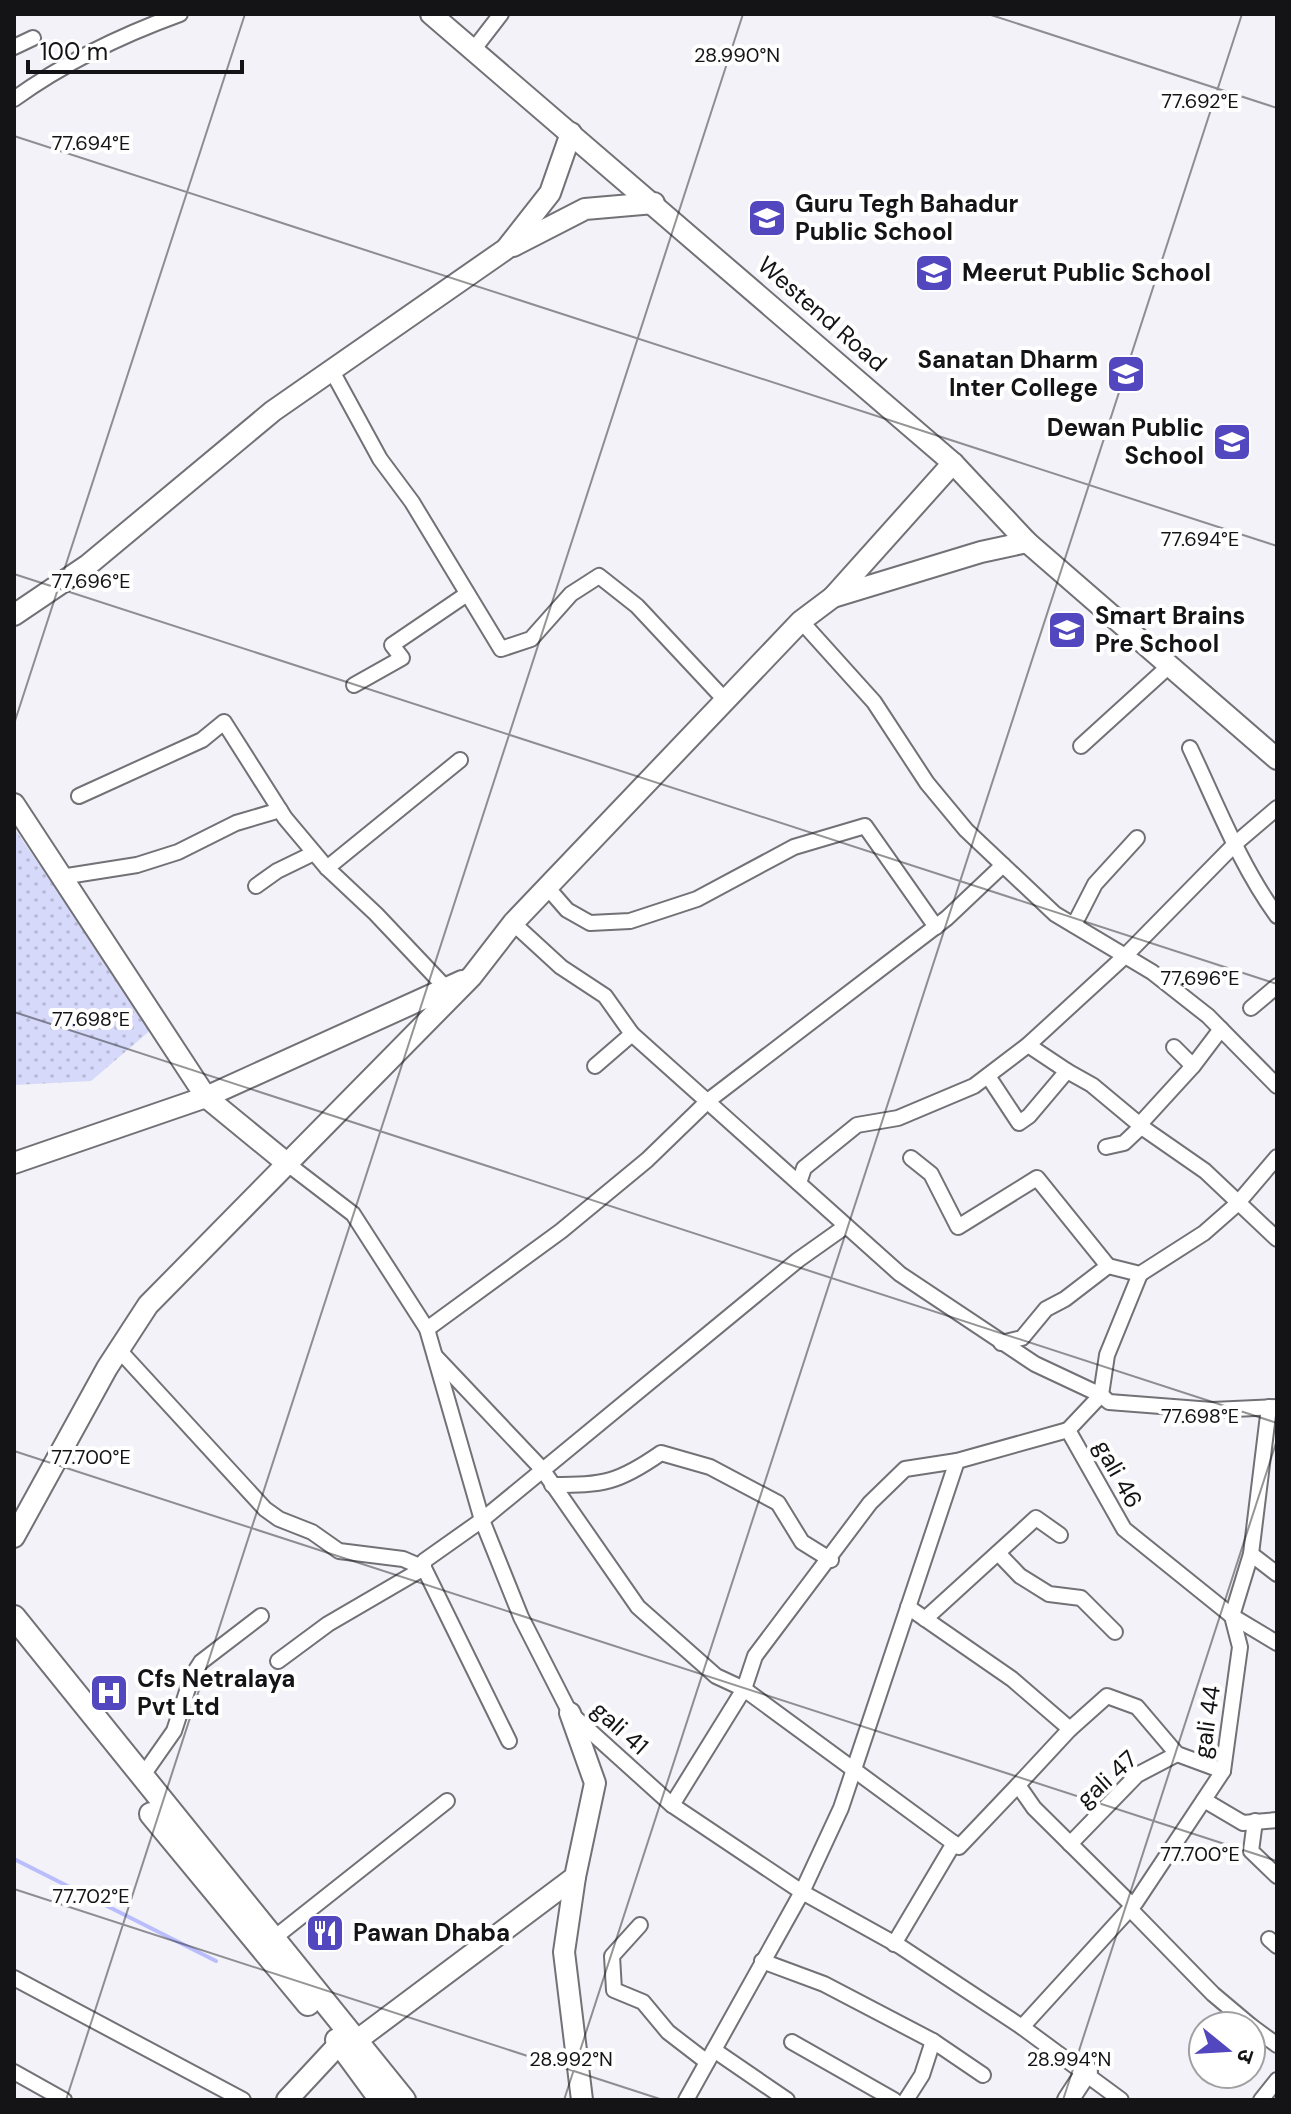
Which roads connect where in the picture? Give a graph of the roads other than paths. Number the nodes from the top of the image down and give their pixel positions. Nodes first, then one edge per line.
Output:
1 (180, 14) edge
2 (431, 14) edge
3 (501, 14) edge
4 (33, 38) dead end
5 (14, 47) edge
6 (474, 49) junction
7 (14, 99) edge
8 (571, 133) junction
9 (654, 203) junction
10 (506, 249) junction
11 (332, 371) junction
12 (953, 463) junction
13 (1027, 542) junction
14 (467, 594) junction
15 (833, 597) junction
16 (14, 615) edge
17 (801, 621) junction
18 (1169, 666) junction
19 (354, 685) dead end
20 (725, 700) junction
21 (1081, 746) dead end
22 (1190, 748) dead end
23 (1277, 759) edge
24 (460, 760) dead end
25 (79, 796) dead end
26 (14, 804) edge
27 (1277, 808) edge
28 (280, 810) junction
29 (1137, 838) dead end
30 (1236, 843) junction
31 (314, 853) junction
32 (1003, 865) junction
33 (327, 868) junction
34 (61, 877) junction
35 (256, 886) dead end
36 (547, 887) junction
37 (1277, 916) edge
38 (513, 923) junction
39 (1074, 925) junction
40 (936, 927) junction
41 (1125, 956) junction
42 (472, 976) junction
43 (1277, 986) edge
44 (446, 988) junction
45 (1251, 1008) dead end
46 (1221, 1029) junction
47 (632, 1034) junction
48 (1028, 1045) junction
49 (1174, 1047) dead end
50 (595, 1066) dead end
51 (1193, 1066) junction
52 (1067, 1071) junction
53 (988, 1076) junction
54 (1277, 1086) edge
55 (206, 1097) junction
56 (709, 1100) junction
57 (1141, 1125) junction
58 (1106, 1147) dead end
59 (1277, 1157) edge
60 (911, 1158) dead end
61 (14, 1163) edge
62 (289, 1165) junction
63 (799, 1183) junction
64 (1237, 1204) junction
65 (846, 1226) junction
66 (1277, 1239) edge
67 (1108, 1266) junction
68 (1140, 1274) junction
69 (427, 1329) junction
70 (1001, 1343) junction
71 (119, 1350) junction
72 (432, 1353) junction
73 (1101, 1395) junction
74 (1273, 1407) edge
75 (1068, 1430) junction
76 (957, 1461) junction
77 (542, 1469) junction
78 (552, 1485) junction
79 (482, 1520) junction
80 (1060, 1535) dead end
81 (14, 1537) edge
82 (998, 1553) junction
83 (1251, 1554) junction
84 (831, 1560) junction
85 (424, 1568) junction
86 (1277, 1574) edge
87 (908, 1607) junction
88 (261, 1616) dead end
89 (1232, 1616) junction
90 (14, 1617) edge
91 (925, 1619) junction
92 (1115, 1632) dead end
93 (14, 1639) edge
94 (1277, 1643) edge
95 (278, 1661) dead end
96 (744, 1689) junction
97 (570, 1713) junction
98 (1070, 1729) junction
99 (509, 1741) dead end
100 (1177, 1754) junction
101 (853, 1771) junction
102 (1223, 1771) junction
103 (141, 1778) junction
104 (1018, 1785) junction
105 (1204, 1800) junction
106 (447, 1801) dead end
107 (672, 1805) junction
108 (1277, 1820) edge
109 (1255, 1821) junction
110 (954, 1843) junction
111 (1070, 1844) junction
112 (1277, 1876) edge
113 (575, 1877) junction
114 (802, 1892) junction
115 (1131, 1908) junction
116 (640, 1925) dead end
117 (274, 1938) junction
118 (894, 1944) junction
119 (762, 1961) junction
120 (14, 1978) edge
121 (1232, 2010) edge
122 (1022, 2027) junction
123 (933, 2041) junction
124 (348, 2042) junction
125 (792, 2042) dead end
126 (710, 2056) junction
127 (1087, 2071) junction
128 (14, 2072) edge
129 (983, 2075) dead end
130 (1277, 2080) edge
131 (780, 2098) edge
132 (64, 2100) edge
133 (243, 2100) edge
134 (287, 2100) edge
135 (381, 2100) edge
136 (404, 2100) edge
137 (582, 2100) edge
138 (686, 2100) edge
139 (894, 2100) edge
140 (906, 2100) edge
141 (1068, 2100) edge
142 (1121, 2100) edge
143 (1261, 2100) edge

1 - 7 street
2 - 6 street, Westend Road
3 - 6 street
4 - 5 street
6 - 8 street, Westend Road
8 - 9 street, Westend Road
8 - 10 street
9 - 10 street
9 - 12 street, Westend Road
10 - 11 street
11 - 14 street
11 - 16 street
12 - 13 street, Westend Road
12 - 15 street
13 - 15 street
13 - 18 street, Westend Road
14 - 19 street
14 - 20 street
15 - 17 street
17 - 20 street
17 - 32 street
18 - 21 street
18 - 23 street, Westend Road
20 - 36 street
22 - 30 street
24 - 33 street
25 - 28 street
26 - 34 street
27 - 30 street
28 - 31 street
28 - 34 street
29 - 39 street
30 - 37 street
30 - 41 street
31 - 33 street
31 - 35 street
32 - 39 street
32 - 40 street
33 - 44 street
34 - 55 street
36 - 38 street
36 - 40 street
38 - 42 street
38 - 47 street
39 - 41 street
40 - 56 street
41 - 46 street
41 - 48 street
42 - 44 street
42 - 62 street
43 - 45 street
44 - 55 street
46 - 51 street
46 - 54 street
47 - 50 street
47 - 56 street
48 - 52 street
48 - 53 street
49 - 51 street
51 - 57 street
52 - 53 street
52 - 57 street
53 - 63 street
55 - 61 street
55 - 62 street
56 - 63 street
56 - 69 street
57 - 58 street
57 - 64 street
59 - 64 street
60 - 67 street
62 - 69 street, gali 41
62 - 71 street
63 - 65 street
64 - 66 street
64 - 68 street
65 - 70 street
65 - 77 street
67 - 68 street
67 - 70 street
68 - 73 street
69 - 72 street, gali 41
70 - 73 street
71 - 81 street
71 - 85 street
72 - 77 street
72 - 79 street, gali 41
73 - 74 street, gali 46
73 - 75 street, gali 46
74 - 83 street, gali 44
75 - 76 street
75 - 89 street, gali 46
76 - 84 street
76 - 87 street
77 - 78 street
77 - 79 street
78 - 84 street
78 - 96 street
79 - 85 street
79 - 97 street, gali 41
80 - 82 street
82 - 91 street
82 - 92 street
83 - 86 street
83 - 89 street, gali 44
84 - 96 street
85 - 95 street
85 - 99 street
87 - 91 street
87 - 101 street
88 - 103 street
89 - 94 street, gali 46
89 - 102 street, gali 44
90 - 103 main road
91 - 98 street
93 - 124 main road
96 - 101 street
96 - 107 street
97 - 107 street, gali 41
97 - 113 street
98 - 100 street
98 - 104 street
100 - 102 street
100 - 111 street, gali 47
101 - 110 street
101 - 114 street
102 - 105 street, gali 44
103 - 117 main road
104 - 110 street
104 - 111 street
105 - 109 street
105 - 115 street, gali 44
106 - 117 street
107 - 114 street, gali 41
108 - 109 street
109 - 112 street
110 - 118 street
111 - 115 street
113 - 124 street
113 - 137 street
114 - 118 street, gali 41
114 - 119 street
115 - 121 street
115 - 122 street, gali 44
116 - 126 street
117 - 124 main road
118 - 122 street, gali 41
119 - 123 street
119 - 126 street
120 - 133 street
122 - 127 street, gali 41
123 - 129 street
123 - 140 street
124 - 134 street
124 - 135 main road
124 - 136 main road
125 - 139 street
126 - 131 street
126 - 138 street
127 - 141 street
127 - 142 street, gali 41
128 - 132 street
130 - 143 street

